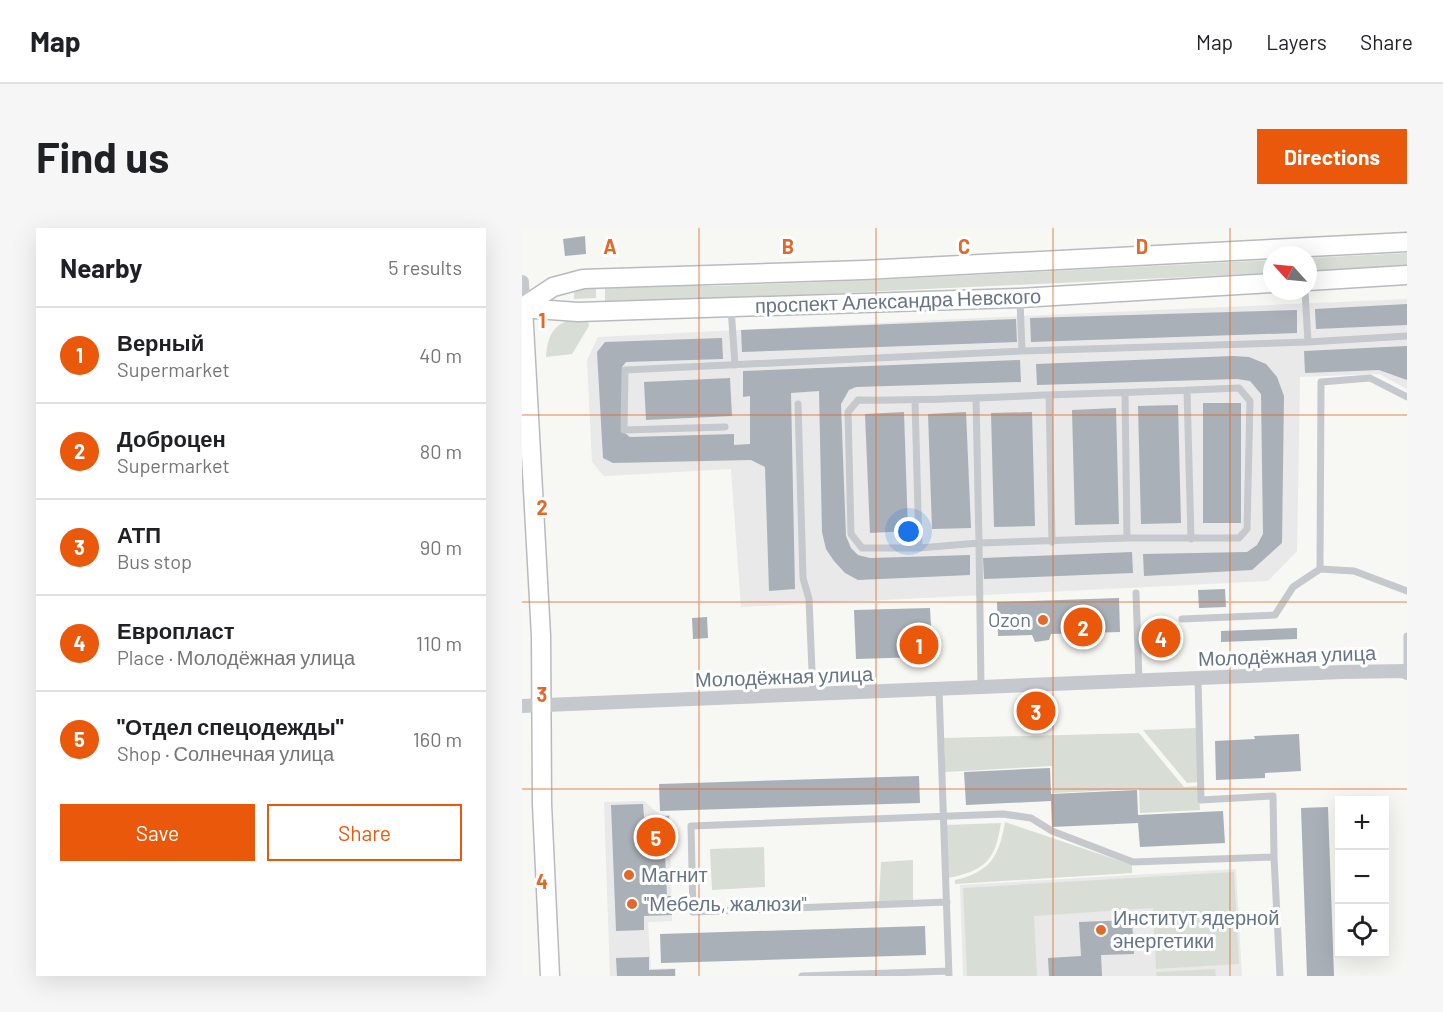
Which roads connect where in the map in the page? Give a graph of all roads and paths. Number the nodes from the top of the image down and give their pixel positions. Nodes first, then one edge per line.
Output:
1 (1407, 242) edge
2 (1407, 275) edge
3 (1317, 280) edge
4 (522, 282) edge
5 (1263, 284) edge
6 (1020, 298) junction
7 (1306, 300) edge
8 (522, 307) edge
9 (730, 307) junction
10 (1407, 336) edge
11 (1308, 342) junction
12 (1022, 351) junction
13 (735, 365) junction
14 (1187, 390) junction
15 (1125, 393) junction
16 (1049, 395) junction
17 (1407, 397) edge
18 (976, 398) junction
19 (915, 401) junction
20 (798, 404) dead end
21 (724, 427) dead end
22 (1127, 538) junction
23 (1191, 539) junction
24 (1052, 542) junction
25 (979, 543) junction
26 (919, 548) junction
27 (1320, 569) junction
28 (1407, 591) edge
29 (1136, 593) dead end
30 (1182, 619) dead end
31 (1407, 636) edge
32 (1407, 672) edge
33 (1198, 678) junction
34 (1138, 681) junction
35 (981, 688) junction
36 (939, 690) junction
37 (813, 695) junction
38 (522, 706) edge
39 (541, 706) junction
40 (944, 817) junction
41 (1274, 857) junction
42 (947, 902) junction
43 (949, 974) edge
44 (550, 976) edge
45 (802, 976) edge
46 (1280, 976) edge

1 - 8 main road, проспект Александра Невского
2 - 3 main road
4 - 8 street
5 - 6 main road, проспект Александра Невского
6 - 9 main road, проспект Александра Невского
6 - 12 lane
7 - 11 lane
8 - 9 main road, проспект Александра Невского
8 - 39 main road
9 - 13 lane
10 - 11 lane
11 - 12 lane
12 - 13 lane
13 - 21 lane
14 - 15 lane
14 - 23 lane
14 - 23 lane
15 - 16 lane
15 - 22 lane
16 - 18 lane
16 - 24 lane
17 - 27 lane
18 - 19 lane
18 - 25 lane
19 - 26 lane
19 - 26 lane
20 - 37 lane
22 - 23 lane
22 - 24 lane
24 - 25 lane
25 - 26 lane
25 - 35 lane
27 - 28 lane
27 - 30 lane
29 - 34 lane
31 - 32 lane
32 - 33 street, Молодёжная улица
33 - 34 street, Молодёжная улица
33 - 41 lane
34 - 35 street, Молодёжная улица
35 - 36 street, Молодёжная улица
36 - 37 street, Молодёжная улица
36 - 40 lane
37 - 39 street, Молодёжная улица
38 - 39 street, Молодёжная улица
39 - 44 main road
40 - 41 lane
40 - 42 lane
40 - 42 lane
41 - 46 lane
42 - 43 lane
43 - 45 lane

